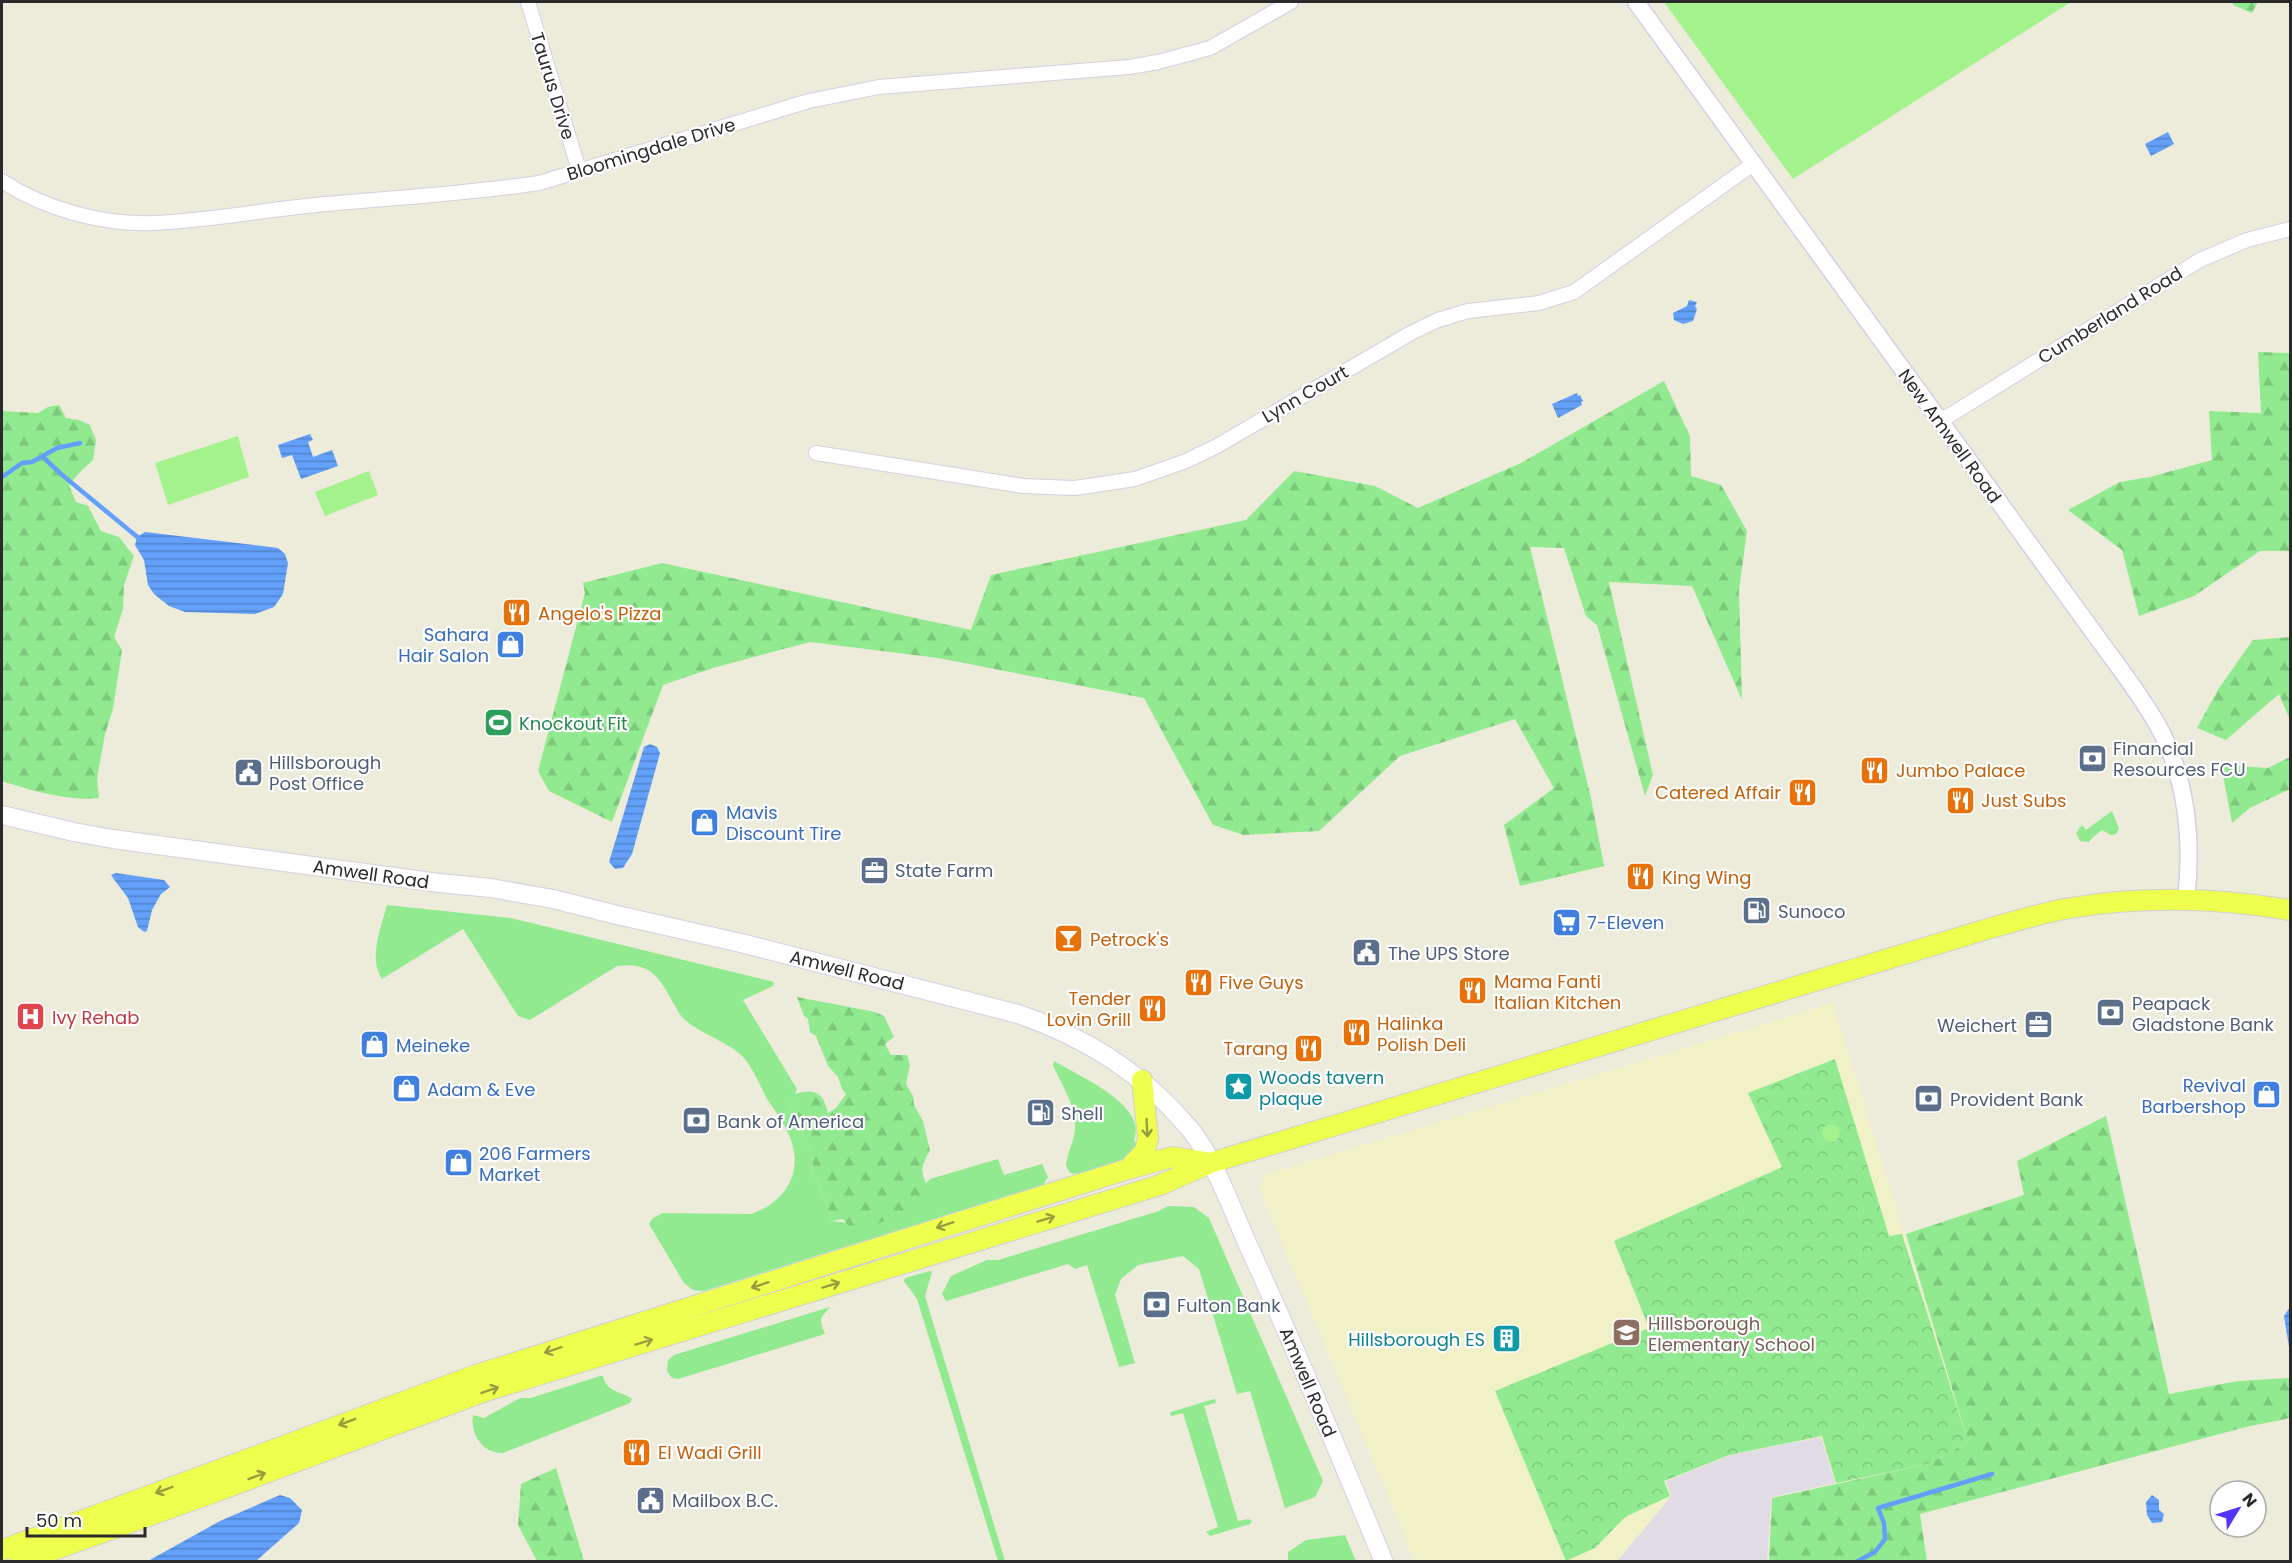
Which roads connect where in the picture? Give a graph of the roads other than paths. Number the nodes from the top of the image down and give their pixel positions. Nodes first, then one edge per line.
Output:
1 (528, 2) edge
2 (1292, 2) edge
3 (1636, 2) edge
4 (1753, 164) junction
5 (579, 170) junction
6 (2, 181) edge
7 (2290, 229) edge
8 (1939, 422) junction
9 (816, 453) dead end
10 (2, 815) edge
11 (2186, 900) junction
12 (2290, 910) edge
13 (1142, 1080) junction
14 (1210, 1163) junction
15 (1128, 1168) junction
16 (2, 1550) edge
17 (20, 1562) edge
18 (1384, 1562) edge

1 - 5 street, Taurus Drive
2 - 5 street, Bloomingdale Drive
3 - 4 street, New Amwell Road
4 - 8 street, New Amwell Road
4 - 9 street, Lynn Court
5 - 6 street, Bloomingdale Drive
7 - 8 street, Cumberland Road
8 - 11 street, New Amwell Road
10 - 13 main road, Amwell Road
11 - 12 main road
11 - 14 main road
13 - 14 main road, Amwell Road
13 -> 15 main road
14 - 15 main road
17 -> 14 main road
14 - 18 main road, Amwell Road
15 -> 16 main road

